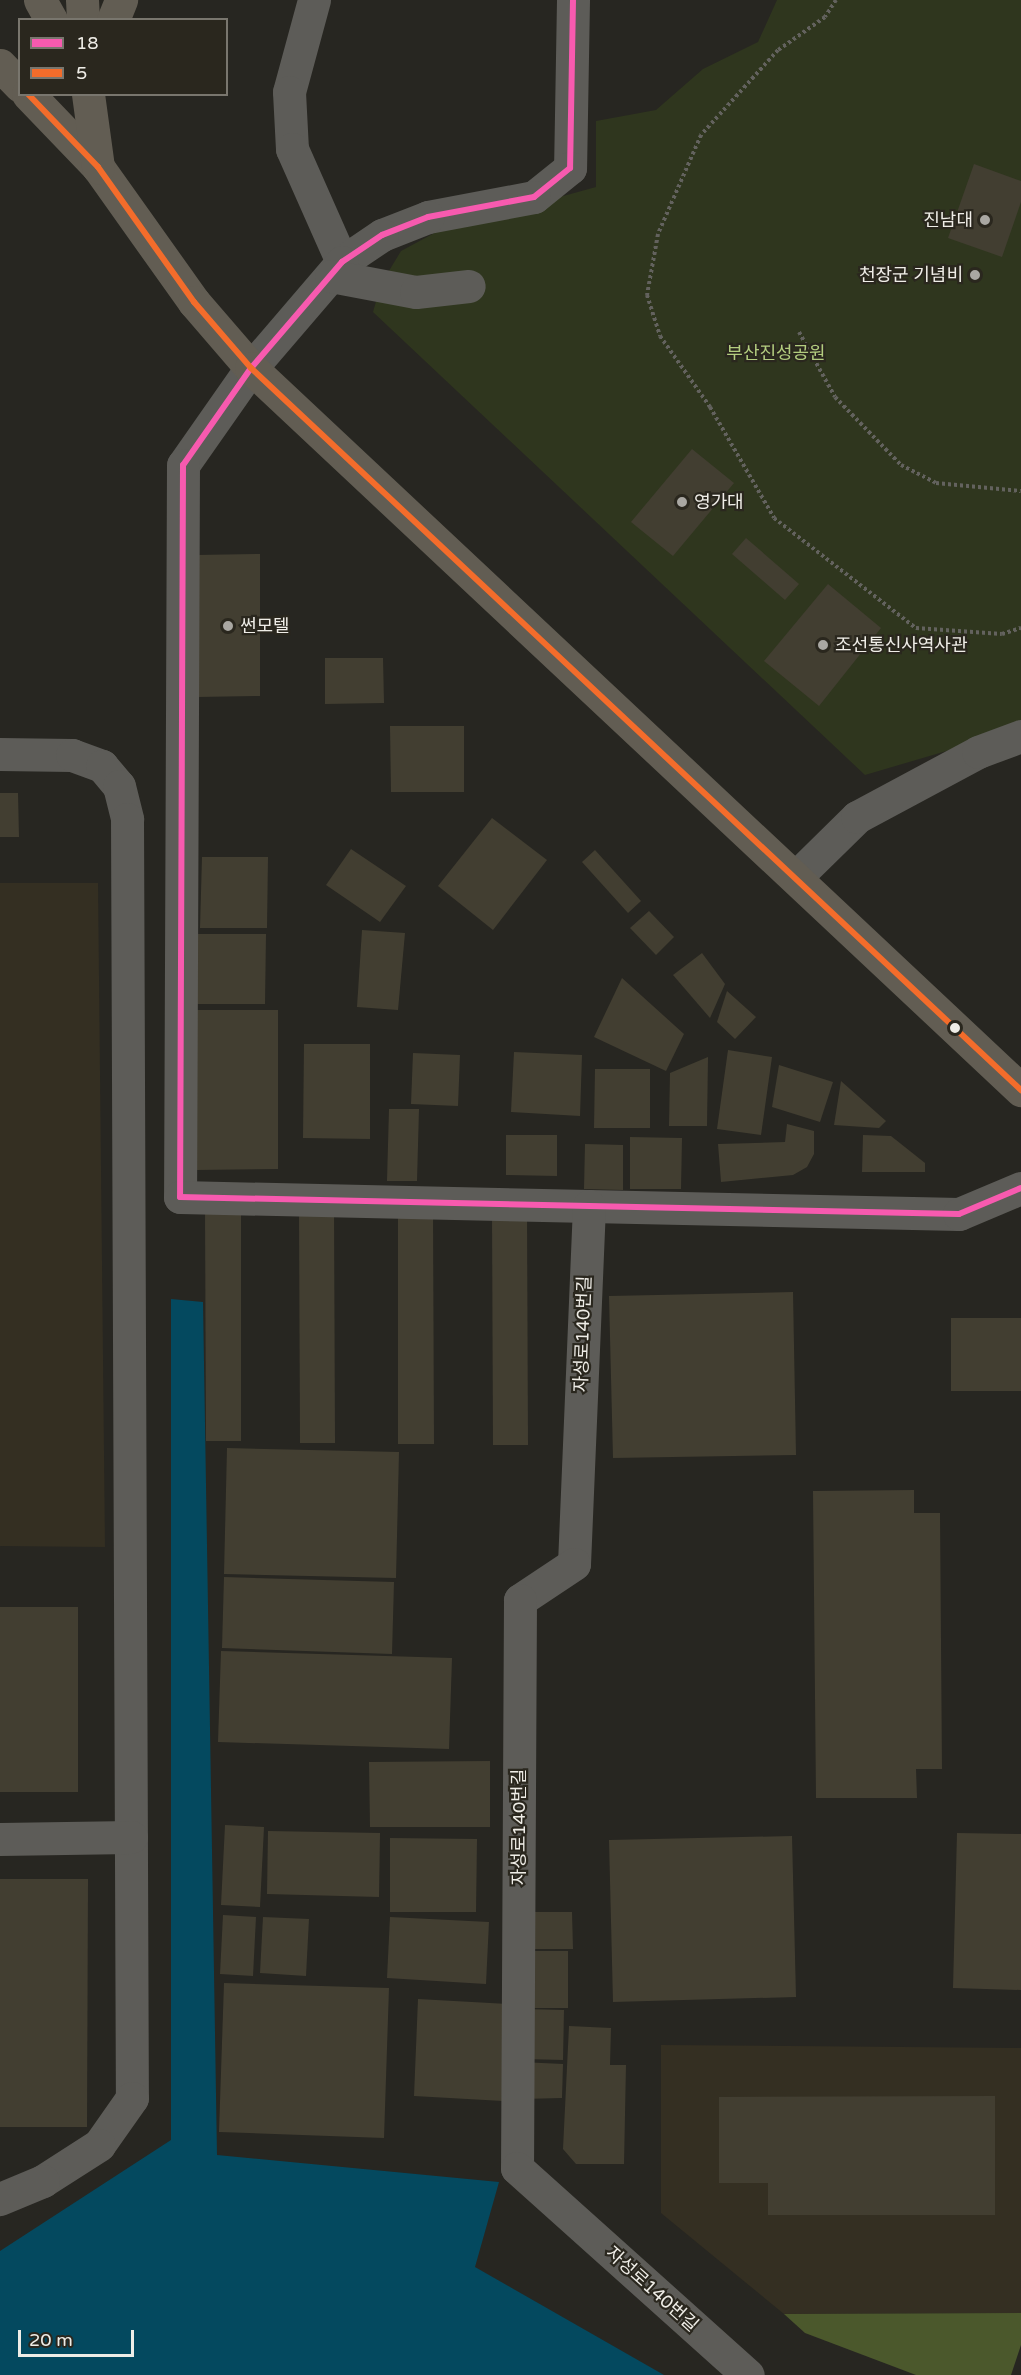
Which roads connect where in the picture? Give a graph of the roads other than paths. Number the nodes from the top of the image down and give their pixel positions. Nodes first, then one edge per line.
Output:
1 (40, 0) edge
2 (82, 0) edge
3 (121, 0) edge
4 (314, 0) edge
5 (573, 0) edge
6 (50, 18) edge
7 (83, 18) edge
8 (114, 18) edge
9 (0, 65) edge
10 (18, 84) edge
11 (30, 96) edge
12 (88, 96) edge
13 (98, 167) junction
14 (336, 269) junction
15 (469, 286) dead end
16 (251, 368) junction
17 (1021, 736) edge
18 (0, 754) edge
19 (797, 876) junction
20 (1021, 1090) edge
21 (1021, 1188) edge
22 (588, 1206) junction
23 (131, 1837) junction
24 (0, 1839) edge
25 (0, 2199) edge
26 (748, 2375) edge

1 - 6 main road
2 - 7 main road
3 - 8 main road
4 - 14 street
5 - 14 street
9 - 10 main road
11 - 13 main road
12 - 13 main road
13 - 16 main road
14 - 15 street
14 - 16 street
16 - 19 main road
16 - 22 street
17 - 19 street
18 - 23 street
19 - 20 main road
21 - 22 street
22 - 26 street, 자성로140번길
23 - 24 street
23 - 25 street

